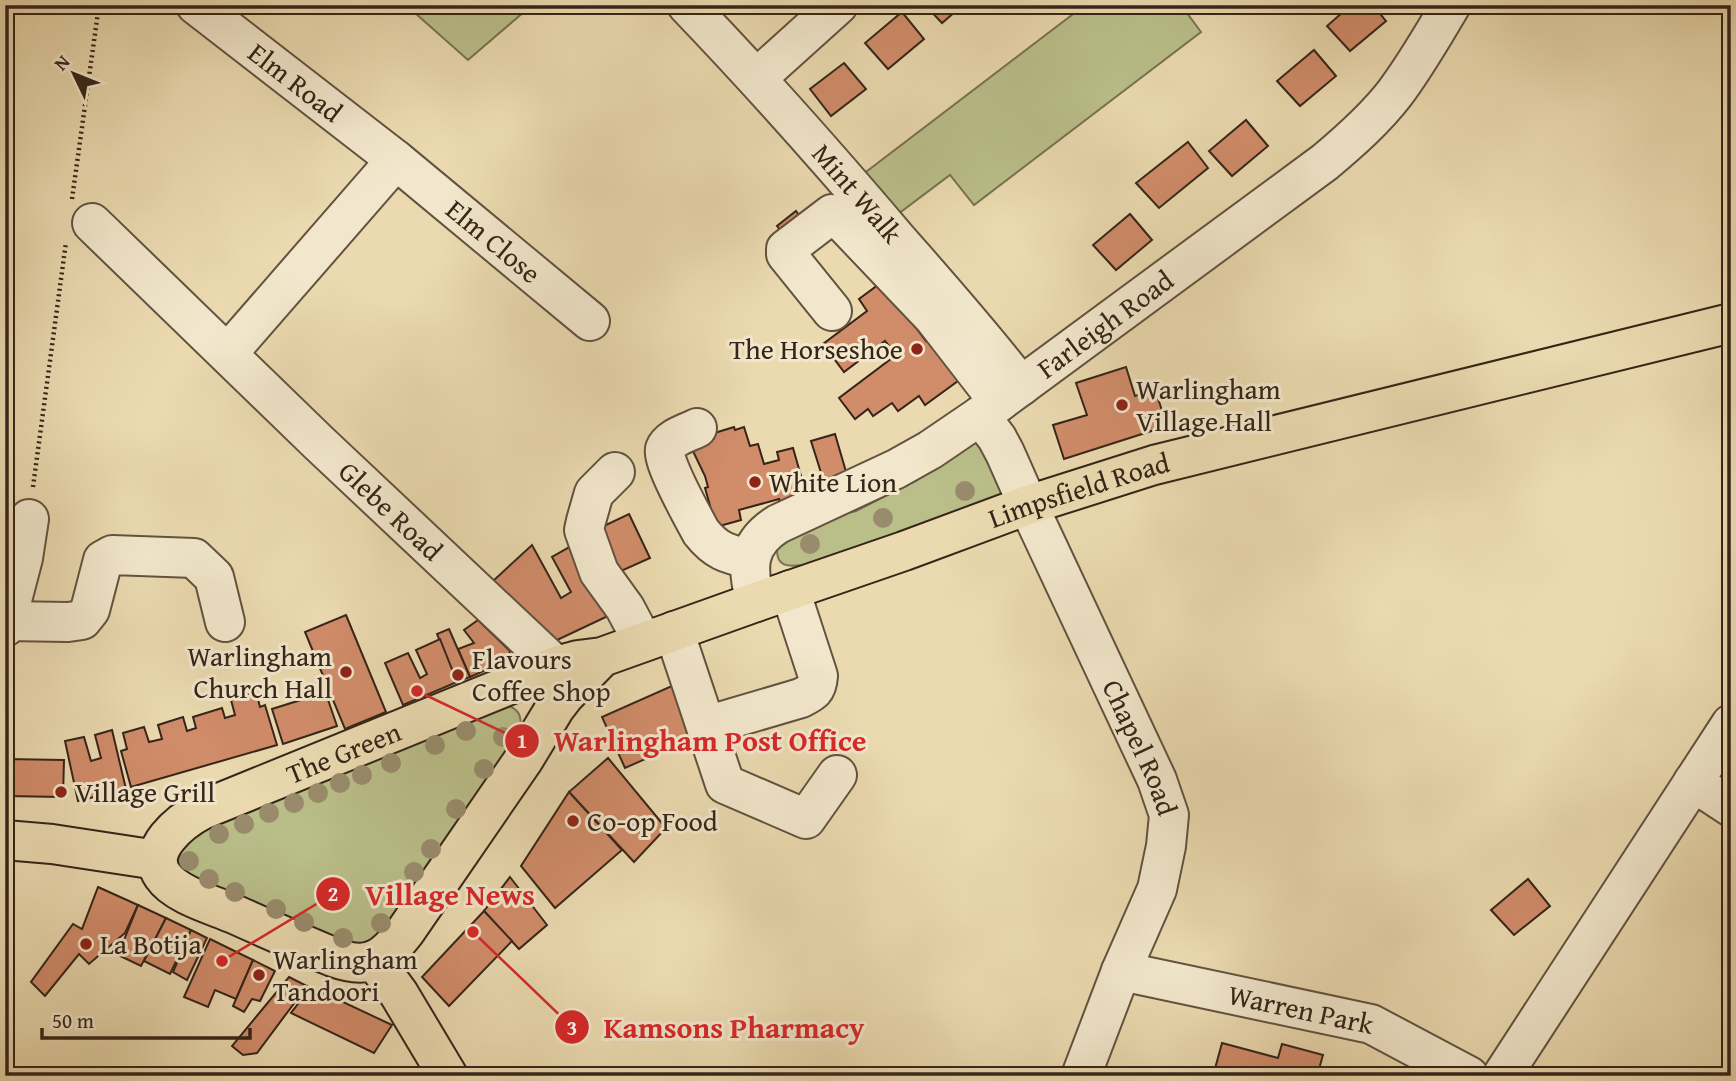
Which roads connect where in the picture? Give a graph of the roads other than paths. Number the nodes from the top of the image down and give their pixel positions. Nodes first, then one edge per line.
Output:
1 (196, 5) edge
2 (687, 5) edge
3 (838, 5) edge
4 (1451, 5) edge
5 (757, 78) junction
6 (396, 160) junction
7 (77, 220) road end
8 (832, 311) dead end
9 (590, 321) dead end
10 (1731, 323) edge
11 (228, 353) junction
12 (1000, 401) junction
13 (697, 428) dead end
14 (615, 472) dead end
15 (1028, 505) junction
16 (29, 519) road end
17 (750, 559) junction
18 (773, 596) junction
19 (225, 622) dead end
20 (6, 624) edge
21 (659, 636) junction
22 (602, 657) junction
23 (556, 666) junction
24 (509, 687) junction
25 (1731, 724) edge
26 (706, 726) junction
27 (540, 731) junction
28 (837, 775) dead end
29 (1693, 782) junction
30 (1731, 807) edge
31 (5, 840) edge
32 (158, 860) junction
33 (374, 960) junction
34 (1121, 971) junction
35 (447, 1076) edge
36 (1081, 1076) edge
37 (1469, 1076) edge
38 (1502, 1076) edge

1 - 6 street, Elm Road
2 - 5 street, Mint Walk
3 - 5 street
4 - 12 street, Farleigh Road
5 - 12 street, Mint Walk
6 - 9 street, Elm Close
6 - 11 street
7 - 11 street, Glebe Road
8 - 12 street
10 - 15 main road, Limpsfield Road
11 - 23 street, Glebe Road
12 - 15 street, Chapel Road
12 - 17 street, Farleigh Road
13 - 17 street
14 - 21 street
15 - 18 main road, Limpsfield Road
15 - 34 street, Chapel Road
16 - 20 street
17 - 18 street
18 - 21 main road, Limpsfield Road
18 - 26 street
19 - 20 street
21 - 22 main road, Limpsfield Road
21 - 26 street
22 - 23 main road, Limpsfield Road
22 - 27 main road, Limpsfield Road
23 - 24 main road, Limpsfield Road
24 - 27 main road
24 - 32 main road, The Green
25 - 29 street
26 - 28 street
27 - 33 main road
29 - 30 street
29 - 38 street
31 - 32 main road
32 - 33 main road
33 - 35 main road
34 - 36 street, Chapel Road
34 - 37 street, Warren Park

